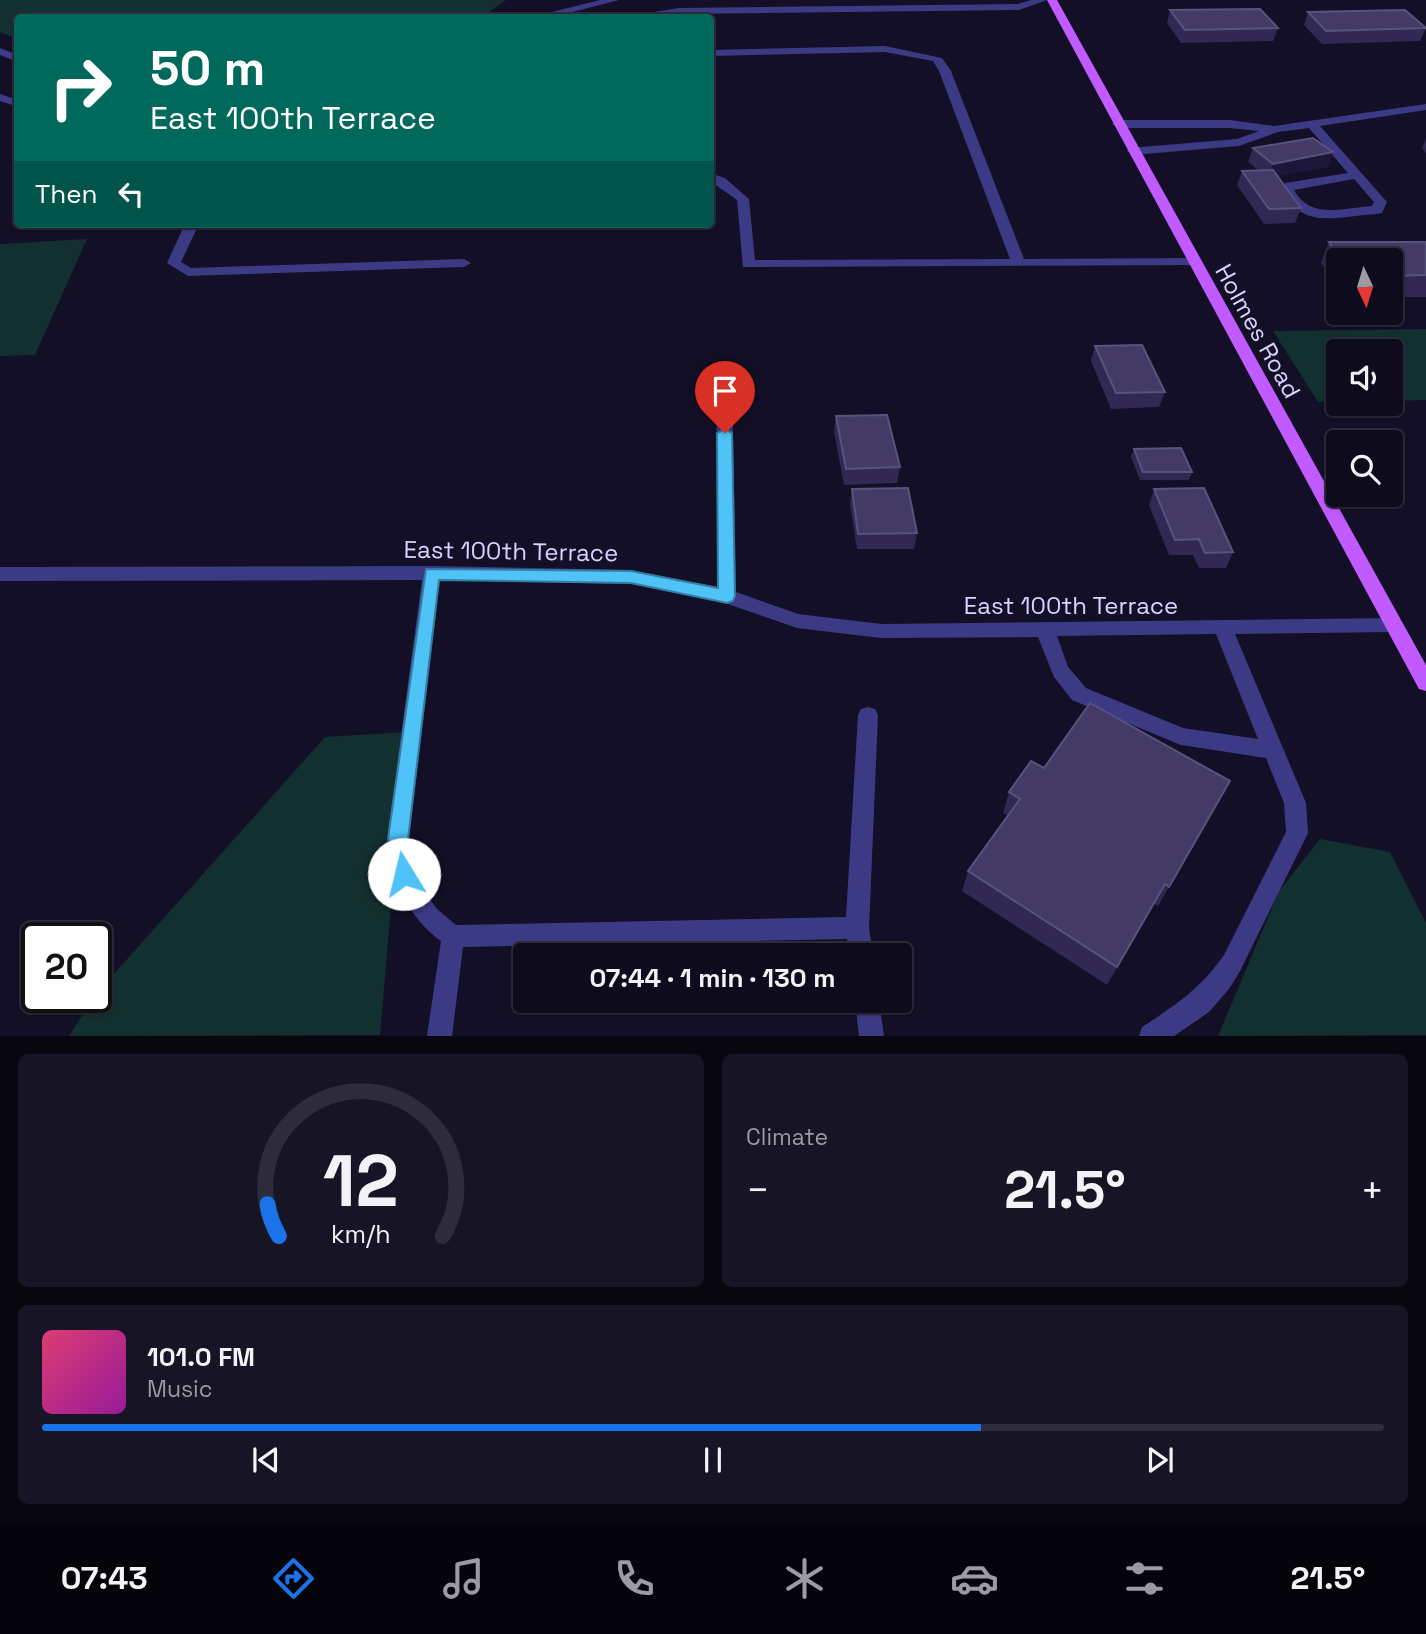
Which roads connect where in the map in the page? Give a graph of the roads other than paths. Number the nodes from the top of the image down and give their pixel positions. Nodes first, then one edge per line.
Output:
1 (616, 0) edge
2 (1042, 0) edge
3 (1052, 0) edge
4 (551, 14) edge
5 (655, 14) edge
6 (714, 53) edge
7 (1426, 107) edge
8 (1118, 124) junction
9 (1312, 124) junction
10 (1276, 129) junction
11 (1133, 151) junction
12 (1357, 175) junction
13 (714, 178) edge
14 (190, 228) edge
15 (1019, 262) junction
16 (1194, 262) junction
17 (464, 263) dead end
18 (724, 379) dead end
19 (432, 573) junction
20 (0, 574) edge
21 (727, 596) junction
22 (1392, 625) junction
23 (1045, 628) junction
24 (1223, 629) junction
25 (1426, 683) edge
26 (868, 715) dead end
27 (1274, 750) junction
28 (858, 928) junction
29 (453, 936) junction
30 (860, 943) edge
31 (869, 1013) edge
32 (439, 1035) edge
33 (872, 1035) edge
34 (1151, 1035) edge

1 - 4 street
2 - 5 street
3 - 8 main road, Holmes Road
6 - 15 street
7 - 9 street
8 - 10 street
8 - 11 main road, Holmes Road
9 - 10 street
9 - 12 street
10 - 11 street
11 - 16 main road, Holmes Road
12 - 12 street
13 - 15 street
14 - 17 street
15 - 16 street
16 - 22 main road, Holmes Road
18 - 21 street
19 - 20 street, East 100th Terrace
19 - 21 street, East 100th Terrace
19 - 29 street
21 - 23 street, East 100th Terrace
22 - 24 street, East 100th Terrace
22 - 25 main road, Holmes Road
23 - 24 street, East 100th Terrace
23 - 27 street
24 - 27 street
26 - 28 street
27 - 34 street
28 - 29 street
28 - 30 street
29 - 32 street
31 - 33 street

